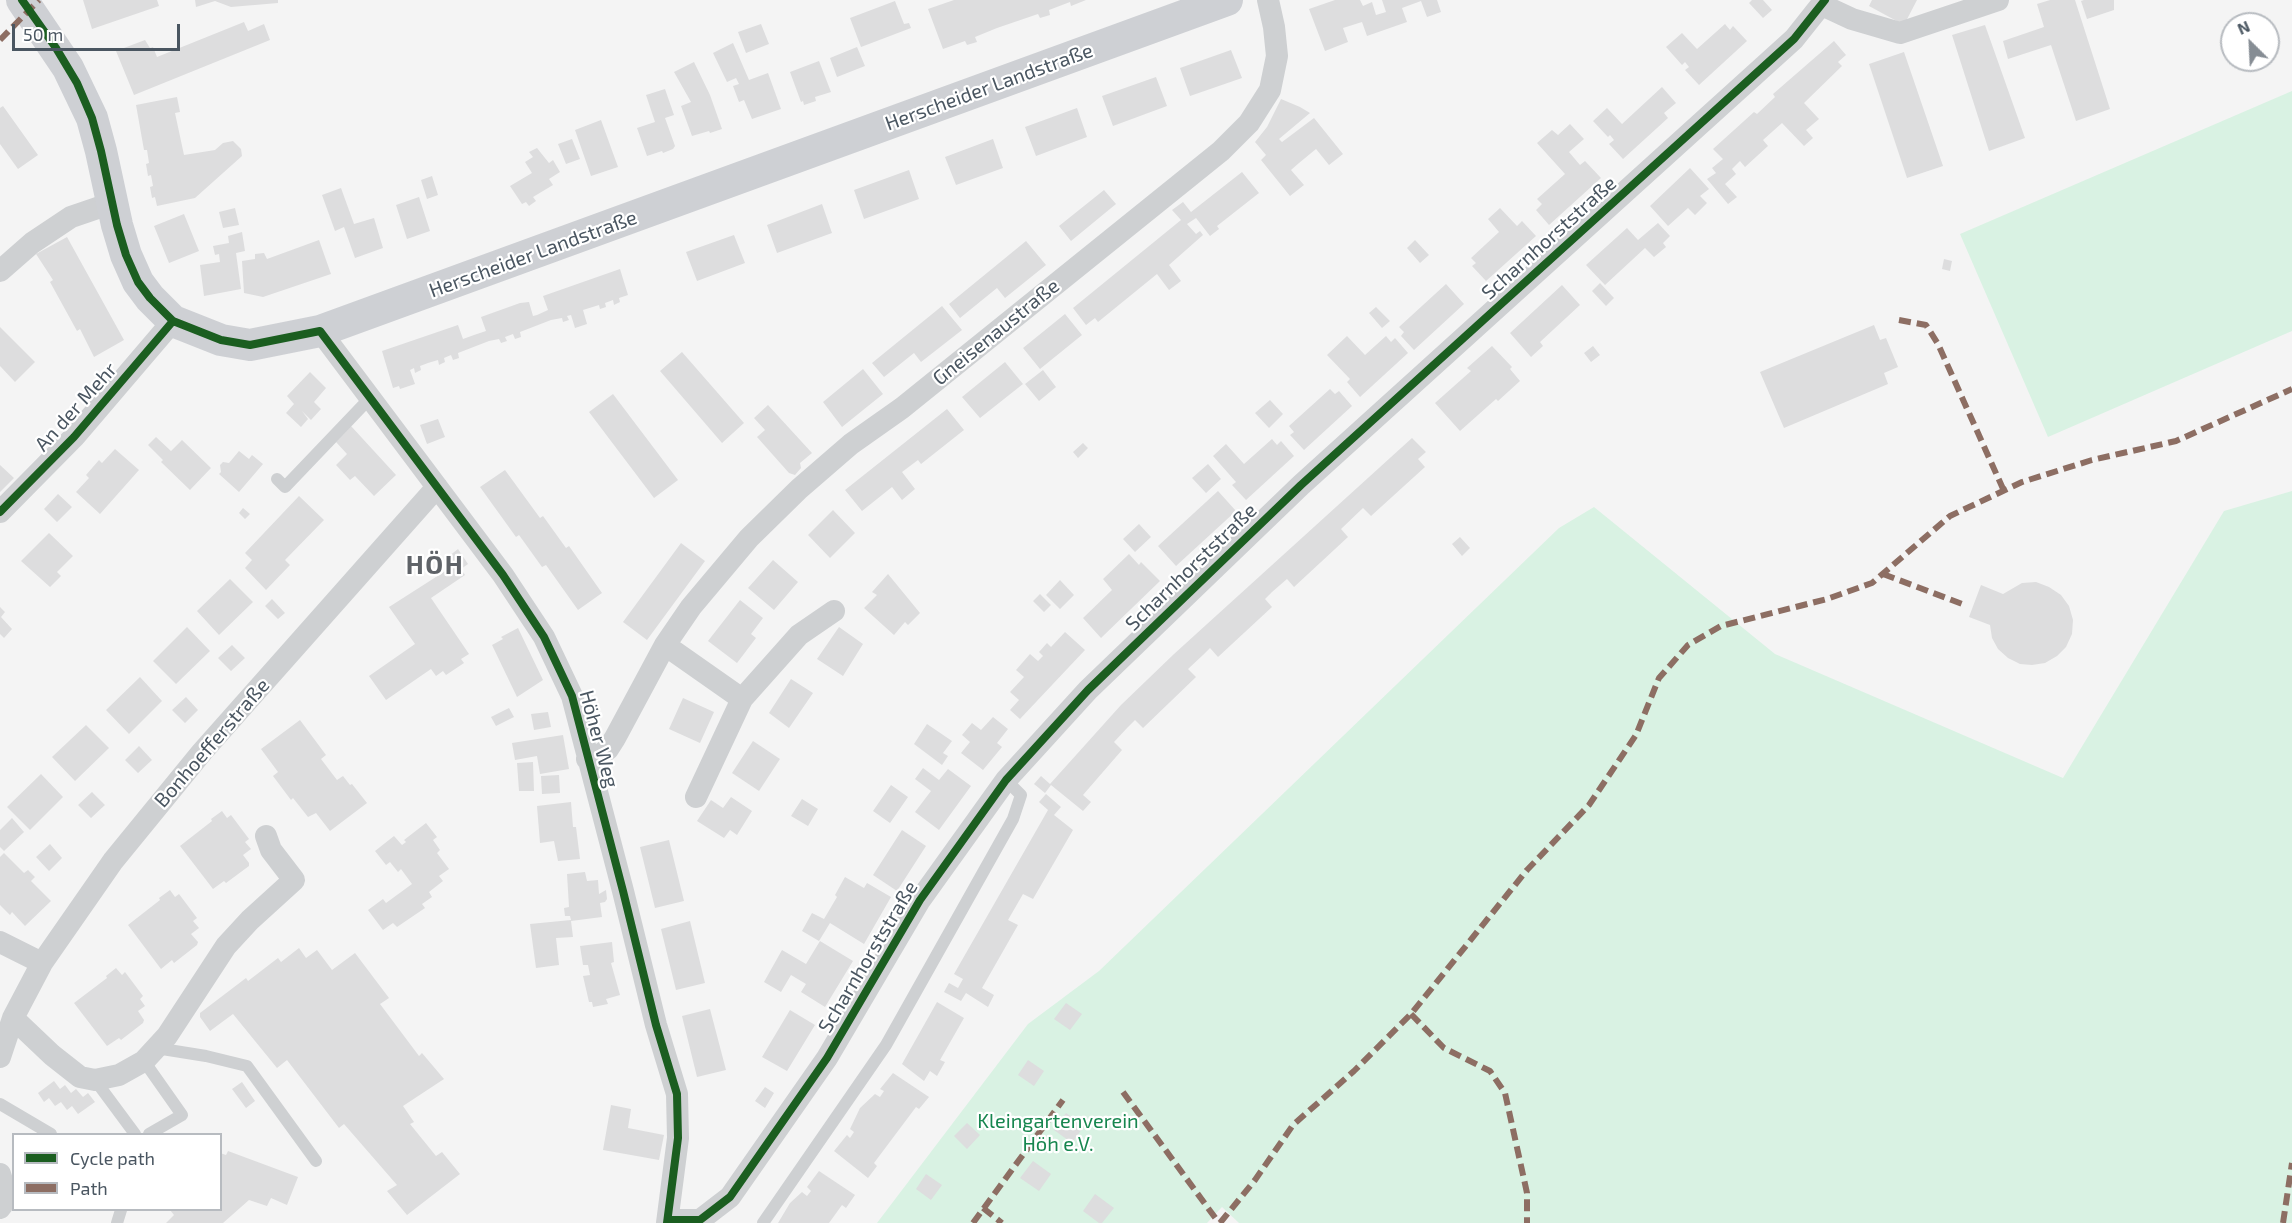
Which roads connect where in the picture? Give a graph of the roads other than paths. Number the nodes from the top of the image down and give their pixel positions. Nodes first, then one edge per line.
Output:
1 (22, 0) edge
2 (1227, 0) edge
3 (1268, 0) edge
4 (1998, 0) edge
5 (1823, 2) edge
6 (112, 203) junction
7 (0, 271) edge
8 (173, 321) junction
9 (320, 331) junction
10 (369, 399) junction
11 (277, 478) dead end
12 (437, 487) junction
13 (0, 512) edge
14 (834, 611) dead end
15 (665, 645) junction
16 (742, 699) junction
17 (587, 759) junction
18 (1006, 780) junction
19 (696, 797) dead end
20 (266, 836) dead end
21 (0, 942) edge
22 (42, 963) junction
23 (13, 1018) junction
24 (150, 1055) junction
25 (0, 1057) edge
26 (95, 1080) junction
27 (0, 1104) edge
28 (49, 1133) edge
29 (134, 1133) edge
30 (151, 1133) edge
31 (316, 1161) dead end
32 (0, 1174) edge
33 (0, 1208) edge
34 (668, 1221) edge
35 (763, 1223) edge

1 - 6 main road, Herscheider Landstraße
2 - 9 main road, Herscheider Landstraße
3 - 15 street, Gneisenaustraße
4 - 5 street
5 - 18 street, Scharnhorststraße
6 - 7 street
6 - 8 main road, Herscheider Landstraße
8 - 9 main road, Herscheider Landstraße
8 - 13 street, An der Mehr
9 - 10 street, Höher Weg
10 - 11 lane
10 - 12 street, Höher Weg
12 - 17 street, Höher Weg
12 - 22 street, Bonhoefferstraße
14 - 16 street
15 - 16 street
15 - 17 street, Gneisenaustraße
16 - 19 street
17 - 34 street, Höher Weg
18 - 34 street, Scharnhorststraße
18 - 35 lane
20 - 24 street
21 - 22 street
22 - 23 street, Bonhoefferstraße
23 - 25 street, Bonhoefferstraße
23 - 26 street
24 - 26 street
24 - 30 lane
24 - 31 lane
26 - 29 lane
27 - 28 lane
32 - 33 street

